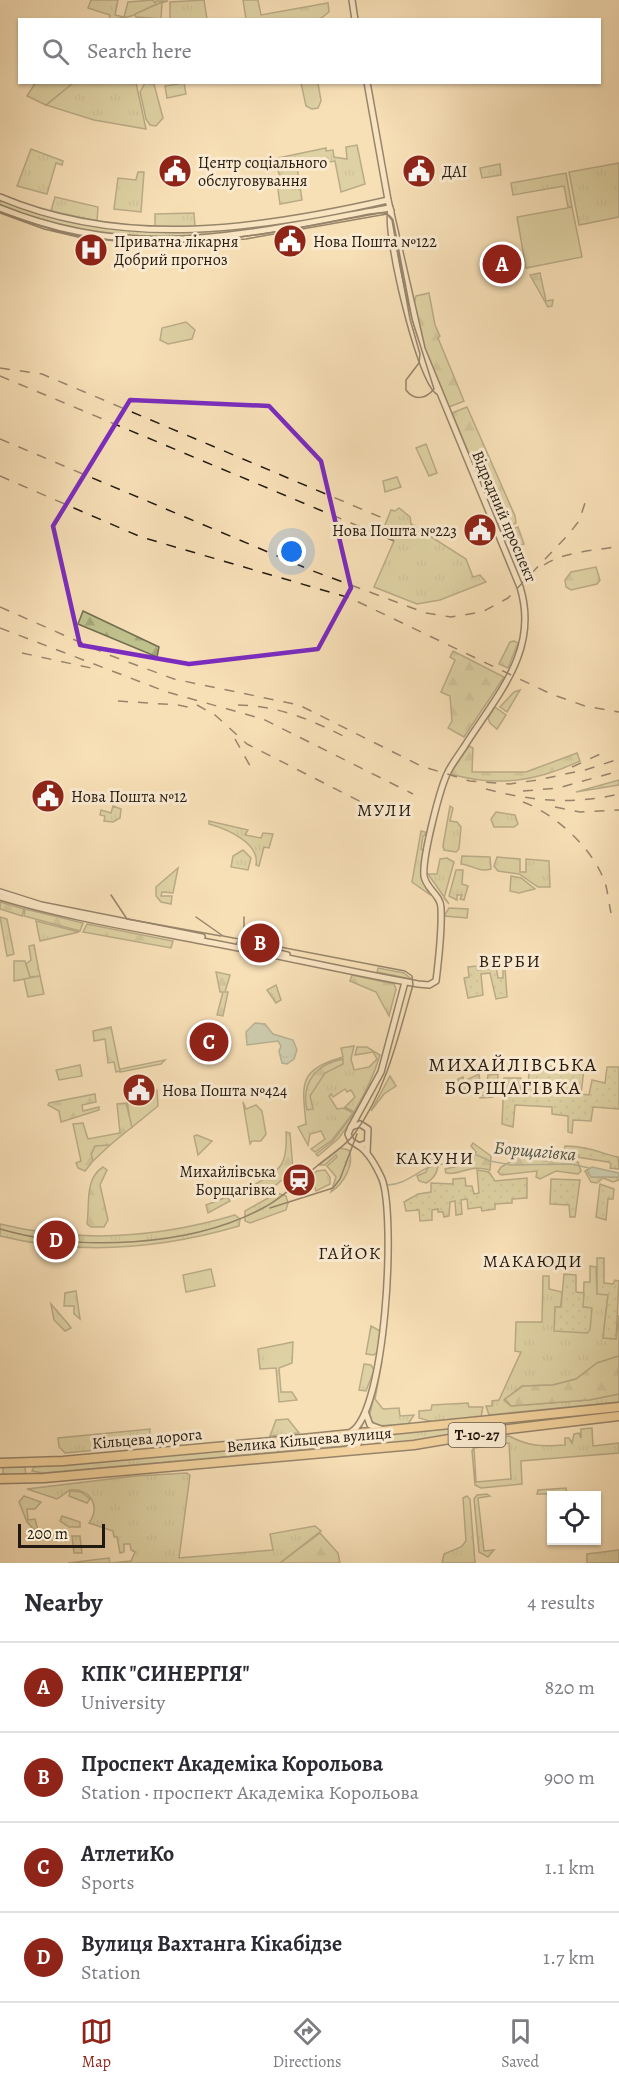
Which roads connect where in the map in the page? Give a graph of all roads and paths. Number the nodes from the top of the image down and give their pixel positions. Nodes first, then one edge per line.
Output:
1 (351, 0) edge
2 (355, 18) edge
3 (367, 84) edge
4 (0, 198) edge
5 (388, 200) junction
6 (0, 208) edge
7 (390, 210) junction
8 (0, 892) edge
9 (0, 897) edge
10 (302, 961) junction
11 (405, 982) junction
12 (363, 1106) junction
13 (366, 1126) junction
14 (351, 1127) junction
15 (367, 1143) junction
16 (358, 1146) junction
17 (367, 1154) junction
18 (619, 1406) edge
19 (366, 1414) junction
20 (618, 1417) edge
21 (385, 1430) junction
22 (362, 1433) junction
23 (347, 1434) junction
24 (335, 1435) junction
25 (347, 1449) junction
26 (336, 1452) junction
27 (42, 1462) junction
28 (0, 1463) edge
29 (0, 1468) edge
30 (0, 1474) edge
31 (44, 1478) junction
32 (0, 1479) edge

1 - 2 main road
3 - 5 main road, Відрадний проспект
4 - 5 main road
5 - 7 main road, Відрадний проспект
6 - 7 main road
7 - 11 main road, Відрадний проспект
8 - 10 main road
9 - 10 main road
10 - 11 main road
11 - 12 main road
12 - 13 main road
12 - 14 main road
13 - 14 main road
13 - 15 main road
14 - 16 main road
15 - 16 main road
15 - 17 main road
16 - 17 main road
17 - 19 main road
18 - 21 highway, Кільцева дорога / Т-10-27
19 - 21 main road
19 - 22 main road
19 - 23 main road
20 - 26 highway, Велика Кільцева вулиця / Т-10-27
21 - 22 highway, Кільцева дорога / Т-10-27
22 - 23 highway, Кільцева дорога / Т-10-27
22 - 25 main road
23 - 24 highway, Кільцева дорога / Т-10-27
24 - 25 highway
24 - 27 highway, Кільцева дорога / Т-10-27
25 - 26 highway
26 - 31 highway, Велика Кільцева вулиця / Т-10-27
27 - 28 highway, Кільцева дорога / Т-10-27
27 - 31 highway
29 - 30 highway
31 - 32 highway, Велика Кільцева вулиця / Т-10-27

